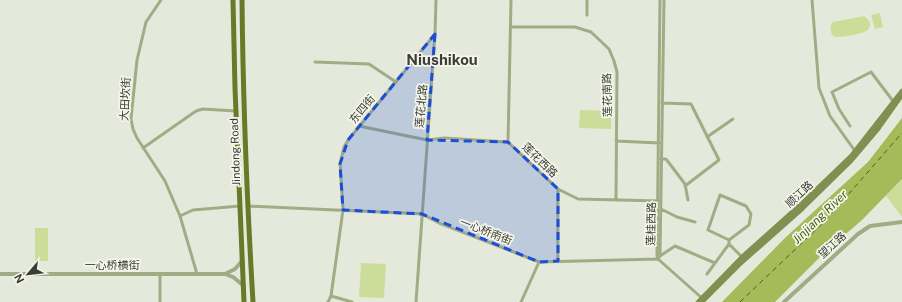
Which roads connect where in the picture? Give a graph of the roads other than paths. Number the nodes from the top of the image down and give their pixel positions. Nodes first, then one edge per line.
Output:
1 (160, 0) edge
2 (232, 0) edge
3 (242, 0) edge
4 (436, 0) edge
5 (511, 0) edge
6 (587, 0) edge
7 (660, 0) edge
8 (664, 0) edge
9 (812, 0) edge
10 (586, 15) dead end
11 (511, 27) junction
12 (435, 34) junction
13 (315, 62) dead end
14 (396, 82) junction
15 (902, 90) edge
16 (902, 95) edge
17 (893, 101) junction
18 (660, 103) junction
19 (236, 111) junction
20 (733, 119) dead end
21 (359, 126) junction
22 (850, 126) dead end
23 (707, 137) junction
24 (427, 140) junction
25 (616, 141) junction
26 (508, 142) junction
27 (660, 143) junction
28 (143, 148) junction
29 (855, 151) junction
30 (661, 159) junction
31 (685, 186) junction
32 (558, 189) junction
33 (616, 199) junction
34 (659, 200) junction
35 (688, 200) dead end
36 (240, 206) junction
37 (248, 206) junction
38 (661, 209) junction
39 (343, 210) junction
40 (422, 214) junction
41 (180, 216) junction
42 (695, 222) dead end
43 (902, 222) edge
44 (729, 240) junction
45 (729, 244) junction
46 (742, 257) junction
47 (659, 258) junction
48 (250, 259) junction
49 (242, 260) junction
50 (558, 261) junction
51 (539, 262) junction
52 (715, 263) junction
53 (0, 274) edge
54 (160, 274) junction
55 (197, 274) junction
56 (225, 274) junction
57 (707, 274) dead end
58 (244, 286) junction
59 (252, 293) junction
60 (244, 294) junction
61 (331, 296) junction
62 (703, 300) edge
63 (160, 302) edge
64 (244, 302) edge
65 (253, 302) edge
66 (328, 302) edge
67 (352, 302) edge
68 (416, 302) edge
69 (520, 302) edge
70 (698, 302) edge
71 (784, 302) edge

1 - 28 street, 大田坎街
2 - 19 main road, Jindong Road
3 - 37 main road, Jindong Road
4 - 12 street, 莲花北路
5 - 11 street
6 - 10 street
7 - 18 street, 莲桂西路
8 - 18 street, 莲桂西路
9 - 29 street
11 - 25 street, 莲花南路
11 - 26 street
12 - 14 street, 东四街
12 - 24 street, 莲花北路
13 - 14 street
14 - 21 street, 东四街
15 - 17 main road, 顺江路
16 - 62 main road, 顺江路
17 - 22 street
17 - 29 main road, 顺江路
18 - 23 street
18 - 27 street, 莲桂西路
19 - 28 street
19 - 36 main road, Jindong Road
20 - 23 street
21 - 24 street, 莲花西路
21 - 39 street, 东四街
23 - 31 street
24 - 26 street, 莲花西路
24 - 40 street, 莲花北路
25 - 27 street
25 - 33 street, 莲花南路
26 - 32 street, 莲花西路
27 - 30 street, 莲桂西路
27 - 34 street, 莲桂西路
28 - 41 street, 大田坎街
29 - 46 main road, 顺江路
30 - 31 street
30 - 34 street, 莲桂西路
31 - 35 street
32 - 33 street, 莲花西路
32 - 50 street
33 - 34 street, 莲花西路
34 - 38 street, 莲桂西路
34 - 47 street, 莲桂西路
36 - 41 street
36 - 49 main road, Jindong Road
37 - 39 street, 一心桥南街
37 - 48 main road, Jindong Road
38 - 42 street
38 - 47 street, 莲桂西路
39 - 40 street, 一心桥南街
39 - 61 street, 东四街
40 - 51 street, 一心桥南街
40 - 68 street, 莲花北路
41 - 55 street, 大田坎街
43 - 71 street, 望江路
44 - 44 street
44 - 45 street
45 - 46 street
45 - 52 street
46 - 62 main road, 顺江路
47 - 50 street, 一心桥南街
47 - 52 street
47 - 62 street
48 - 49 main road
48 - 59 main road, Jindong Road
49 - 56 street
49 - 58 main road, Jindong Road
50 - 51 street, 一心桥南街
51 - 69 street
52 - 57 street
53 - 54 street, 一心桥横街
54 - 55 street, 一心桥横街
54 - 63 street
55 - 56 street, 一心桥横街
56 - 58 street
58 - 60 main road, Jindong Road
59 - 60 main road
59 - 65 main road, Jindong Road
60 - 64 main road, Jindong Road
61 - 66 street, 东四街
61 - 67 street
62 - 70 main road, 顺江路

